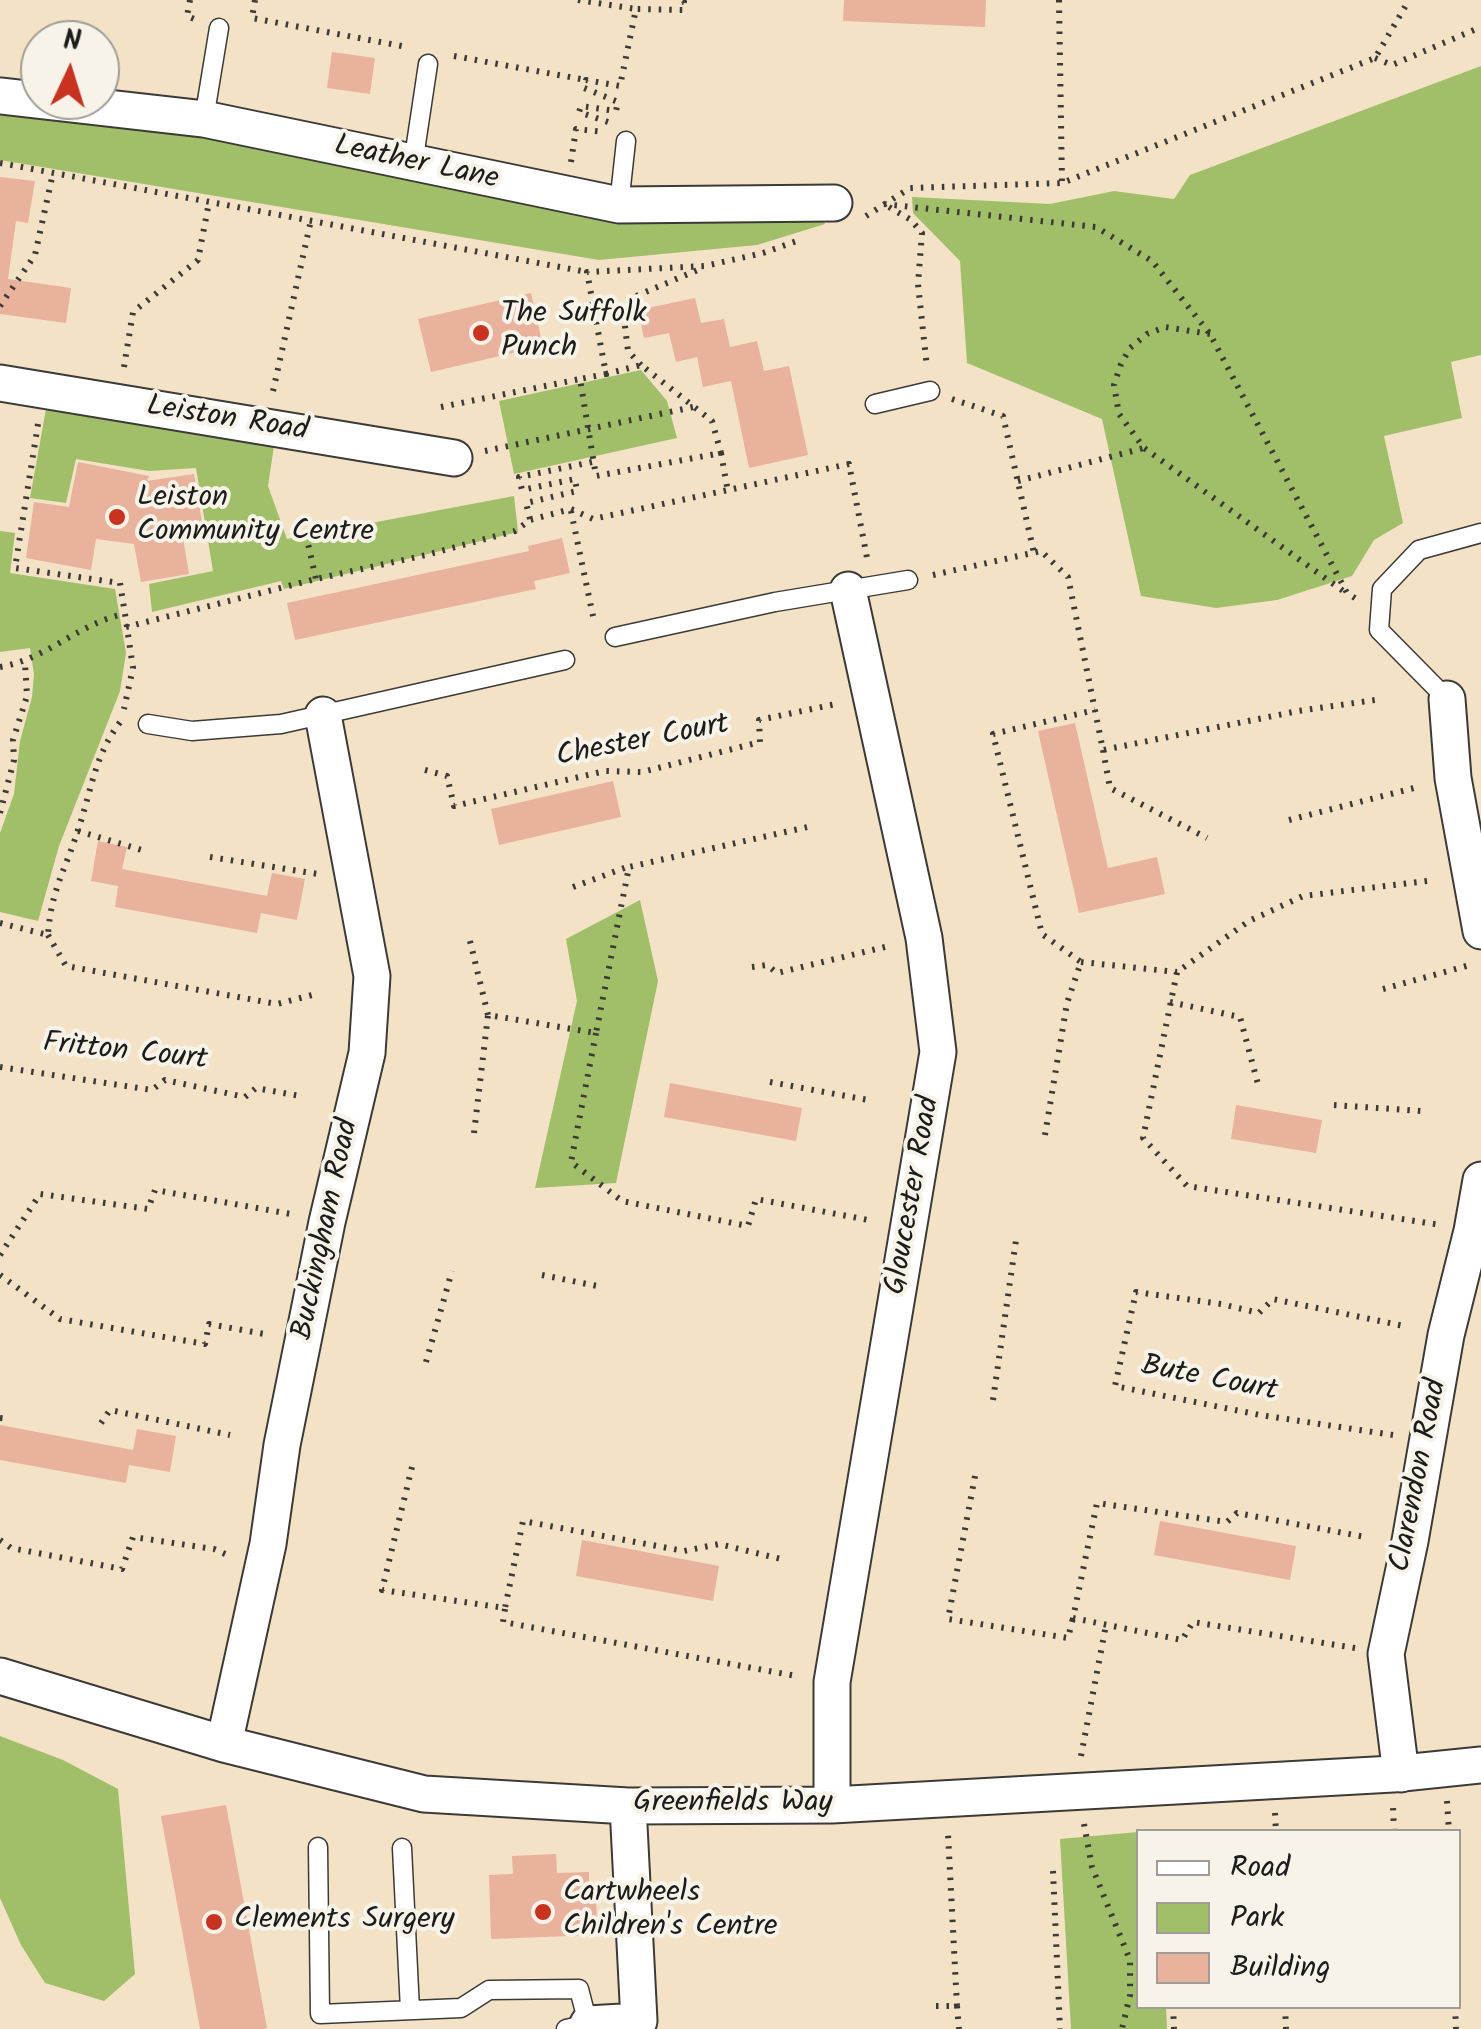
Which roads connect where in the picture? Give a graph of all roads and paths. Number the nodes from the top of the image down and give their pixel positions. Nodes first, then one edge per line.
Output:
1 (190, 0) edge
2 (578, 0) edge
3 (676, 0) edge
4 (1059, 0) edge
5 (1409, 0) edge
6 (642, 6) edge
7 (187, 16) dead end
8 (1481, 27) edge
9 (219, 28) dead end
10 (391, 44) dead end
11 (396, 54) dead end
12 (1376, 58) junction
13 (428, 64) dead end
14 (620, 86) junction
15 (0, 96) edge
16 (618, 102) junction
17 (204, 120) junction
18 (626, 142) dead end
19 (0, 163) edge
20 (413, 164) junction
21 (54, 173) junction
22 (1062, 182) junction
23 (564, 196) junction
24 (209, 202) junction
25 (834, 203) joint
26 (884, 204) junction
27 (619, 205) junction
28 (311, 220) junction
29 (812, 236) dead end
30 (705, 266) junction
31 (587, 272) junction
32 (0, 306) edge
33 (1210, 334) junction
34 (641, 365) junction
35 (606, 374) junction
36 (580, 379) junction
37 (0, 383) edge
38 (44, 390) junction
39 (930, 391) junction
40 (118, 403) junction
41 (875, 404) dead end
42 (440, 407) dead end
43 (694, 407) junction
44 (266, 427) junction
45 (589, 429) junction
46 (1144, 448) junction
47 (722, 453) junction
48 (454, 458) joint
49 (592, 462) junction
50 (1018, 482) junction
51 (728, 492) junction
52 (571, 510) junction
53 (530, 520) junction
54 (1481, 533) edge
55 (306, 534) dead end
56 (1034, 552) junction
57 (316, 579) junction
58 (908, 580) joint
59 (861, 588) junction
60 (1347, 594) junction
61 (124, 614) junction
62 (1379, 614) junction
63 (594, 622) dead end
64 (126, 627) junction
65 (615, 637) dead end
66 (565, 660) dead end
67 (26, 663) junction
68 (0, 667) edge
69 (871, 696) junction
70 (1382, 699) dead end
71 (1448, 699) joint
72 (1095, 710) junction
73 (322, 715) junction
74 (148, 724) dead end
75 (1103, 750) junction
76 (425, 770) dead end
77 (1453, 778) junction
78 (0, 813) edge
79 (1289, 820) dead end
80 (812, 826) dead end
81 (78, 830) junction
82 (1207, 838) dead end
83 (145, 851) dead end
84 (210, 857) dead end
85 (629, 866) junction
86 (354, 880) junction
87 (1427, 881) dead end
88 (573, 887) dead end
89 (0, 923) edge
90 (1481, 932) edge
91 (48, 935) junction
92 (924, 938) junction
93 (470, 941) dead end
94 (1081, 962) junction
95 (1481, 962) edge
96 (752, 967) dead end
97 (1177, 972) junction
98 (1383, 989) dead end
99 (316, 994) dead end
100 (1170, 1002) junction
101 (488, 1015) junction
102 (596, 1033) junction
103 (0, 1067) edge
104 (770, 1082) dead end
105 (1260, 1088) dead end
106 (300, 1096) dead end
107 (868, 1100) dead end
108 (1334, 1105) dead end
109 (1420, 1111) dead end
110 (474, 1133) dead end
111 (1045, 1135) dead end
112 (1481, 1180) edge
113 (291, 1214) dead end
114 (910, 1227) junction
115 (1472, 1231) junction
116 (1016, 1240) dead end
117 (0, 1255) edge
118 (452, 1271) dead end
119 (0, 1275) edge
120 (542, 1275) dead end
121 (597, 1286) dead end
122 (1404, 1326) dead end
123 (302, 1346) junction
124 (426, 1362) dead end
125 (993, 1400) dead end
126 (0, 1418) edge
127 (10, 1420) dead end
128 (101, 1423) dead end
129 (230, 1435) dead end
130 (1430, 1440) junction
131 (412, 1467) dead end
132 (975, 1476) dead end
133 (1366, 1537) dead end
134 (0, 1540) edge
135 (781, 1558) dead end
136 (262, 1570) junction
137 (505, 1608) junction
138 (1074, 1618) junction
139 (1106, 1625) junction
140 (1386, 1654) junction
141 (0, 1676) edge
142 (832, 1682) junction
143 (224, 1744) junction
144 (1081, 1759) dead end
145 (1481, 1766) edge
146 (1401, 1774) junction
147 (946, 1800) junction
148 (832, 1805) junction
149 (628, 1806) junction
150 (1084, 1818) dead end
151 (318, 1847) dead end
152 (402, 1848) dead end
153 (1052, 1870) dead end
154 (936, 2006) dead end
155 (957, 2006) junction
156 (410, 2010) junction
157 (577, 2027) edge
158 (958, 2029) edge
159 (1060, 2029) edge
160 (1122, 2029) edge

1 - 7 path
2 - 6 path
3 - 6 path
4 - 22 path
5 - 12 path
6 - 14 path
8 - 12 path
9 - 17 lane
10 - 11 path
12 - 22 path
13 - 20 lane
14 - 16 path
14 - 16 path
15 - 17 street, Leather Lane
16 - 23 path
17 - 20 street, Leather Lane
18 - 27 lane
19 - 21 path
20 - 23 street, Leather Lane
21 - 24 path
21 - 32 path
22 - 26 path
23 - 27 street, Leather Lane
24 - 28 path
24 - 40 path
25 - 26 path
25 - 27 street, Leather Lane
26 - 33 path
26 - 39 path
28 - 31 path
28 - 44 path
29 - 30 path
30 - 31 path
30 - 34 path
31 - 35 path
33 - 46 path
33 - 60 path
34 - 35 path
34 - 43 path
35 - 36 path
36 - 42 path
36 - 45 path
37 - 38 street, Leiston Road
38 - 40 street, Leiston Road
38 - 61 path
39 - 41 lane
39 - 50 path
40 - 44 street, Leiston Road
43 - 45 path
43 - 47 path
44 - 48 street, Leiston Road
45 - 48 path
45 - 49 path
46 - 50 path
46 - 60 path
47 - 49 path
47 - 51 path
49 - 53 path
50 - 56 path
51 - 52 path
51 - 59 path
52 - 53 path
52 - 63 path
53 - 57 path
54 - 62 lane
55 - 57 path
56 - 58 path
56 - 72 path
57 - 64 path
58 - 59 lane
59 - 65 lane
59 - 69 street, Gloucester Road
60 - 62 path
61 - 64 path
61 - 67 path
62 - 71 lane
64 - 81 path
66 - 73 lane
67 - 68 path
67 - 78 path
69 - 76 path, Chester Court
69 - 92 street, Gloucester Road
70 - 75 path
71 - 77 street
72 - 75 path
72 - 94 path
73 - 74 lane
73 - 86 street, Buckingham Road
75 - 82 path
77 - 79 path
77 - 90 street
80 - 85 path
81 - 83 path
81 - 91 path
84 - 86 path
85 - 88 path
85 - 102 path
86 - 123 street, Buckingham Road
87 - 97 path
89 - 91 path
91 - 99 path
92 - 96 path
92 - 114 street, Gloucester Road
93 - 101 path
94 - 97 path
94 - 111 path
95 - 98 path
97 - 100 path
100 - 105 path
100 - 115 path
101 - 102 path
101 - 110 path
102 - 114 path
103 - 106 path, Fritton Court
104 - 107 path
108 - 109 path
112 - 115 street, Clarendon Road
113 - 117 path
114 - 142 street, Gloucester Road
115 - 130 street, Clarendon Road
116 - 125 path
118 - 124 path
119 - 123 path
120 - 121 path
122 - 130 path, Bute Court
123 - 136 street, Buckingham Road
126 - 127 path
128 - 129 path
130 - 140 street, Clarendon Road
131 - 137 path
132 - 138 path
133 - 138 path
134 - 136 path
135 - 137 path
136 - 143 street, Buckingham Road
137 - 142 path
138 - 139 path
139 - 140 path
139 - 144 path
140 - 146 street, Clarendon Road
141 - 143 street, Greenfields Way
142 - 148 street, Gloucester Road
143 - 149 street, Greenfields Way
145 - 146 street, Greenfields Way
146 - 147 street, Greenfields Way
147 - 148 street, Greenfields Way
147 - 155 path
148 - 149 street, Greenfields Way
149 - 157 street
150 - 160 path
151 - 156 lane
152 - 156 lane
153 - 159 path
154 - 155 path
155 - 158 path
156 - 157 lane

